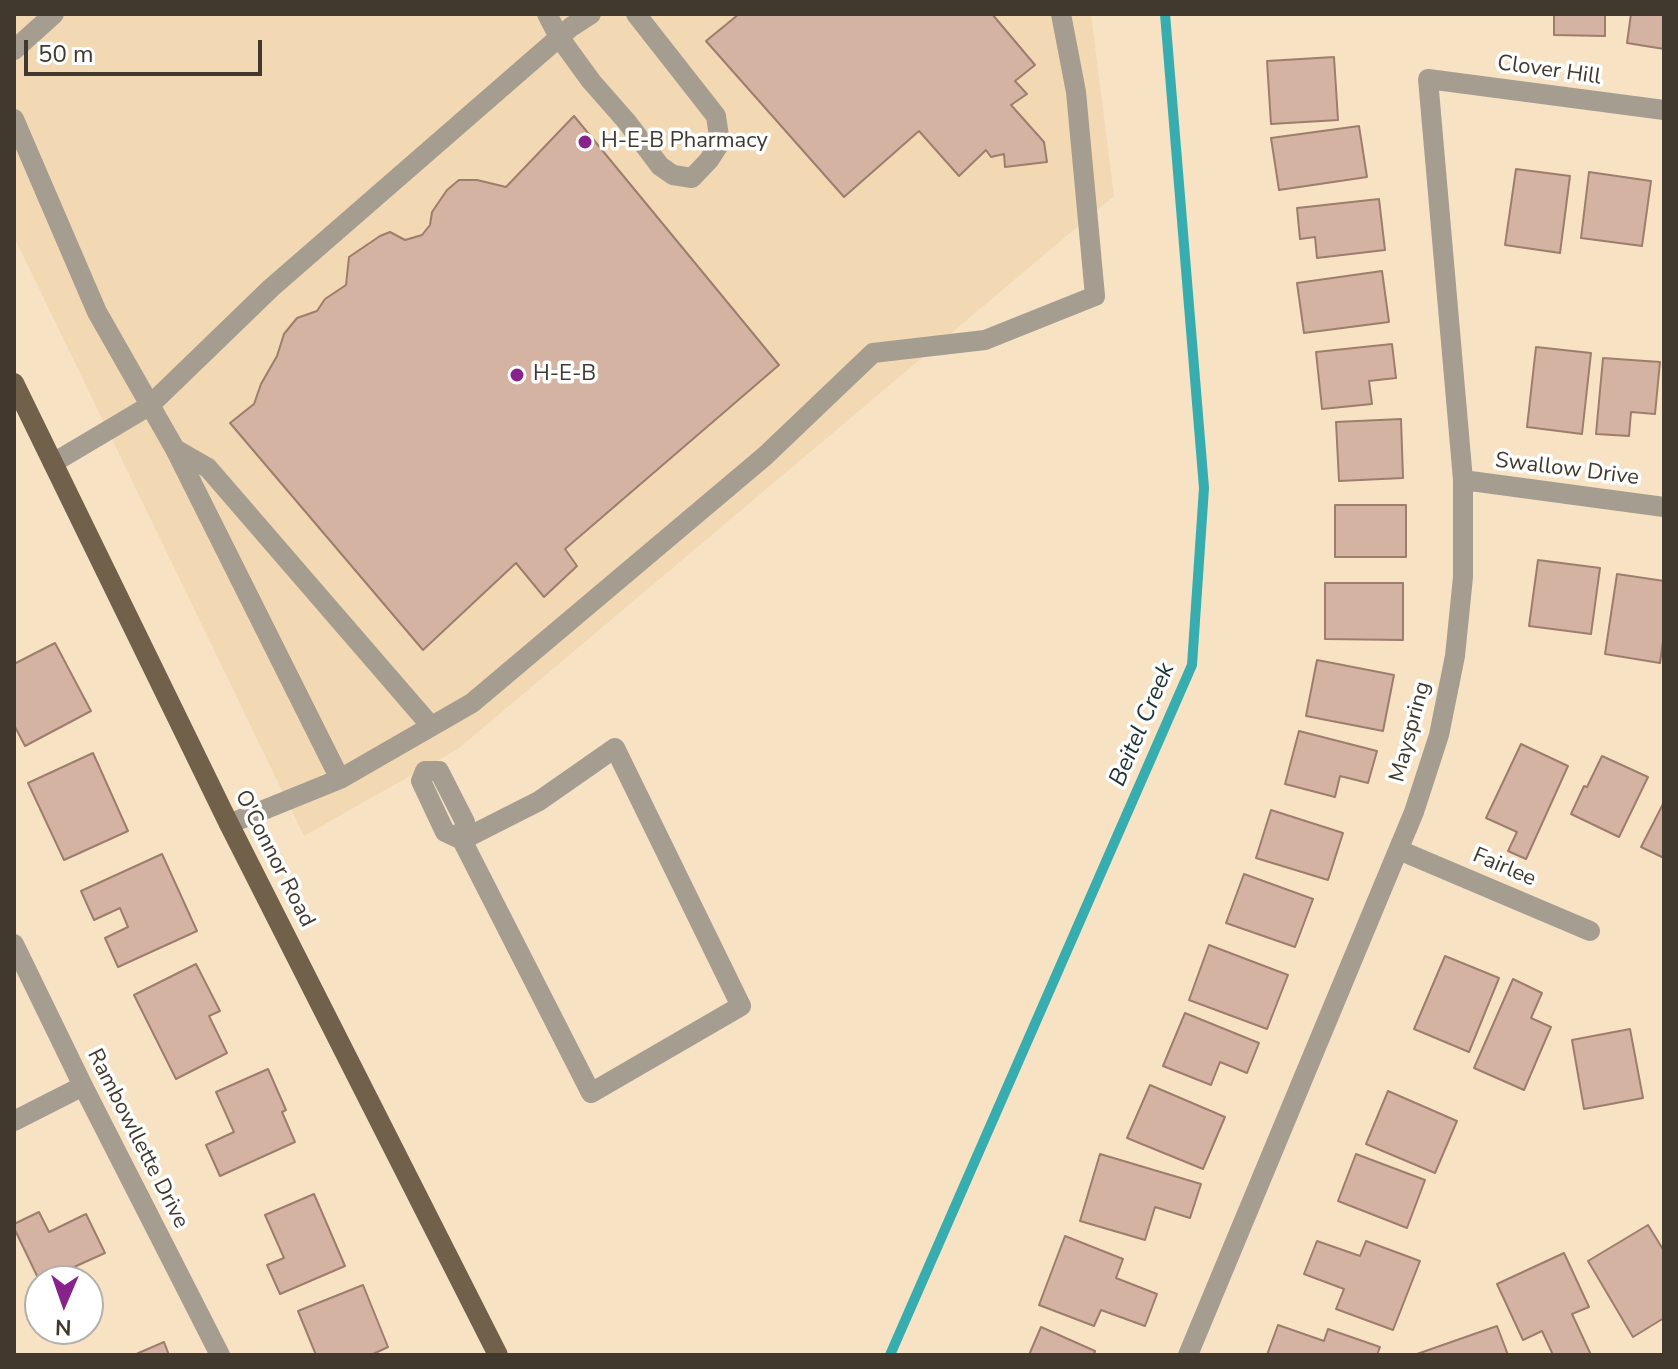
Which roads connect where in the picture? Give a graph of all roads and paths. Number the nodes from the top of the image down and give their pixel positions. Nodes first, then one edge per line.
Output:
1 (54, 14) edge
2 (547, 14) edge
3 (591, 14) edge
4 (636, 14) edge
5 (1061, 14) edge
6 (559, 37) junction
7 (15, 48) edge
8 (1428, 79) joint
9 (1664, 110) edge
10 (14, 119) edge
11 (14, 383) edge
12 (149, 406) junction
13 (175, 449) junction
14 (53, 463) junction
15 (1463, 480) junction
16 (1664, 507) edge
17 (431, 726) junction
18 (403, 742) junction
19 (340, 779) junction
20 (229, 824) junction
21 (462, 840) junction
22 (1399, 850) junction
23 (1590, 931) dead end
24 (14, 944) edge
25 (83, 1086) junction
26 (14, 1121) edge
27 (220, 1355) edge
28 (498, 1355) edge
29 (1188, 1355) edge

1 - 7 street
2 - 6 street
3 - 6 street
4 - 6 street
5 - 17 street
6 - 12 street
8 - 9 street, Clover Hill
8 - 15 street, Mayspring
10 - 12 street
11 - 14 main road, O'Connor Road
12 - 13 street
12 - 14 street
13 - 17 street
13 - 19 street
14 - 20 main road, O'Connor Road
15 - 16 street, Swallow Drive
15 - 22 street, Mayspring
17 - 18 street
18 - 19 street
18 - 21 street
19 - 20 street
20 - 28 main road, O'Connor Road
21 - 21 street
22 - 23 street, Fairlee
22 - 29 street, Mayspring
24 - 25 street, Rambowllette Drive
25 - 26 street
25 - 27 street, Rambowllette Drive

